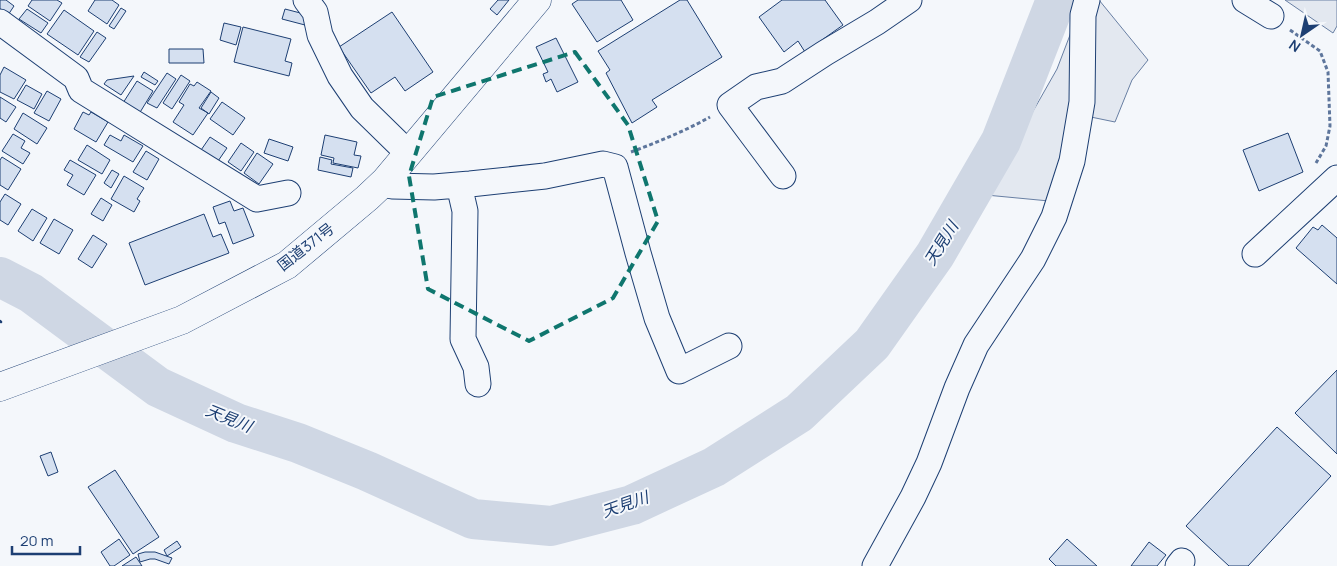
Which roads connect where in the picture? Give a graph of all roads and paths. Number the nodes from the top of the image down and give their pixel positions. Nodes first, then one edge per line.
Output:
1 (306, 0) edge
2 (537, 0) edge
3 (909, 0) edge
4 (1087, 0) edge
5 (1245, 0) edge
6 (1271, 16) joint
7 (0, 22) edge
8 (730, 105) junction
9 (408, 153) junction
10 (603, 164) junction
11 (1313, 169) dead end
12 (783, 176) dead end
13 (1337, 178) edge
14 (385, 181) junction
15 (459, 185) junction
16 (288, 193) dead end
17 (1255, 254) dead end
18 (729, 346) dead end
19 (478, 384) dead end
20 (0, 387) edge
21 (875, 566) edge

1 - 9 street
2 - 9 highway, 国道371号
3 - 8 street
4 - 21 street
5 - 6 street
6 - 11 path
7 - 16 street
8 - 10 path
8 - 12 street
9 - 14 highway, 国道371号
10 - 15 street
10 - 18 street
13 - 17 street
14 - 15 street
14 - 20 highway, 国道371号
15 - 19 street

